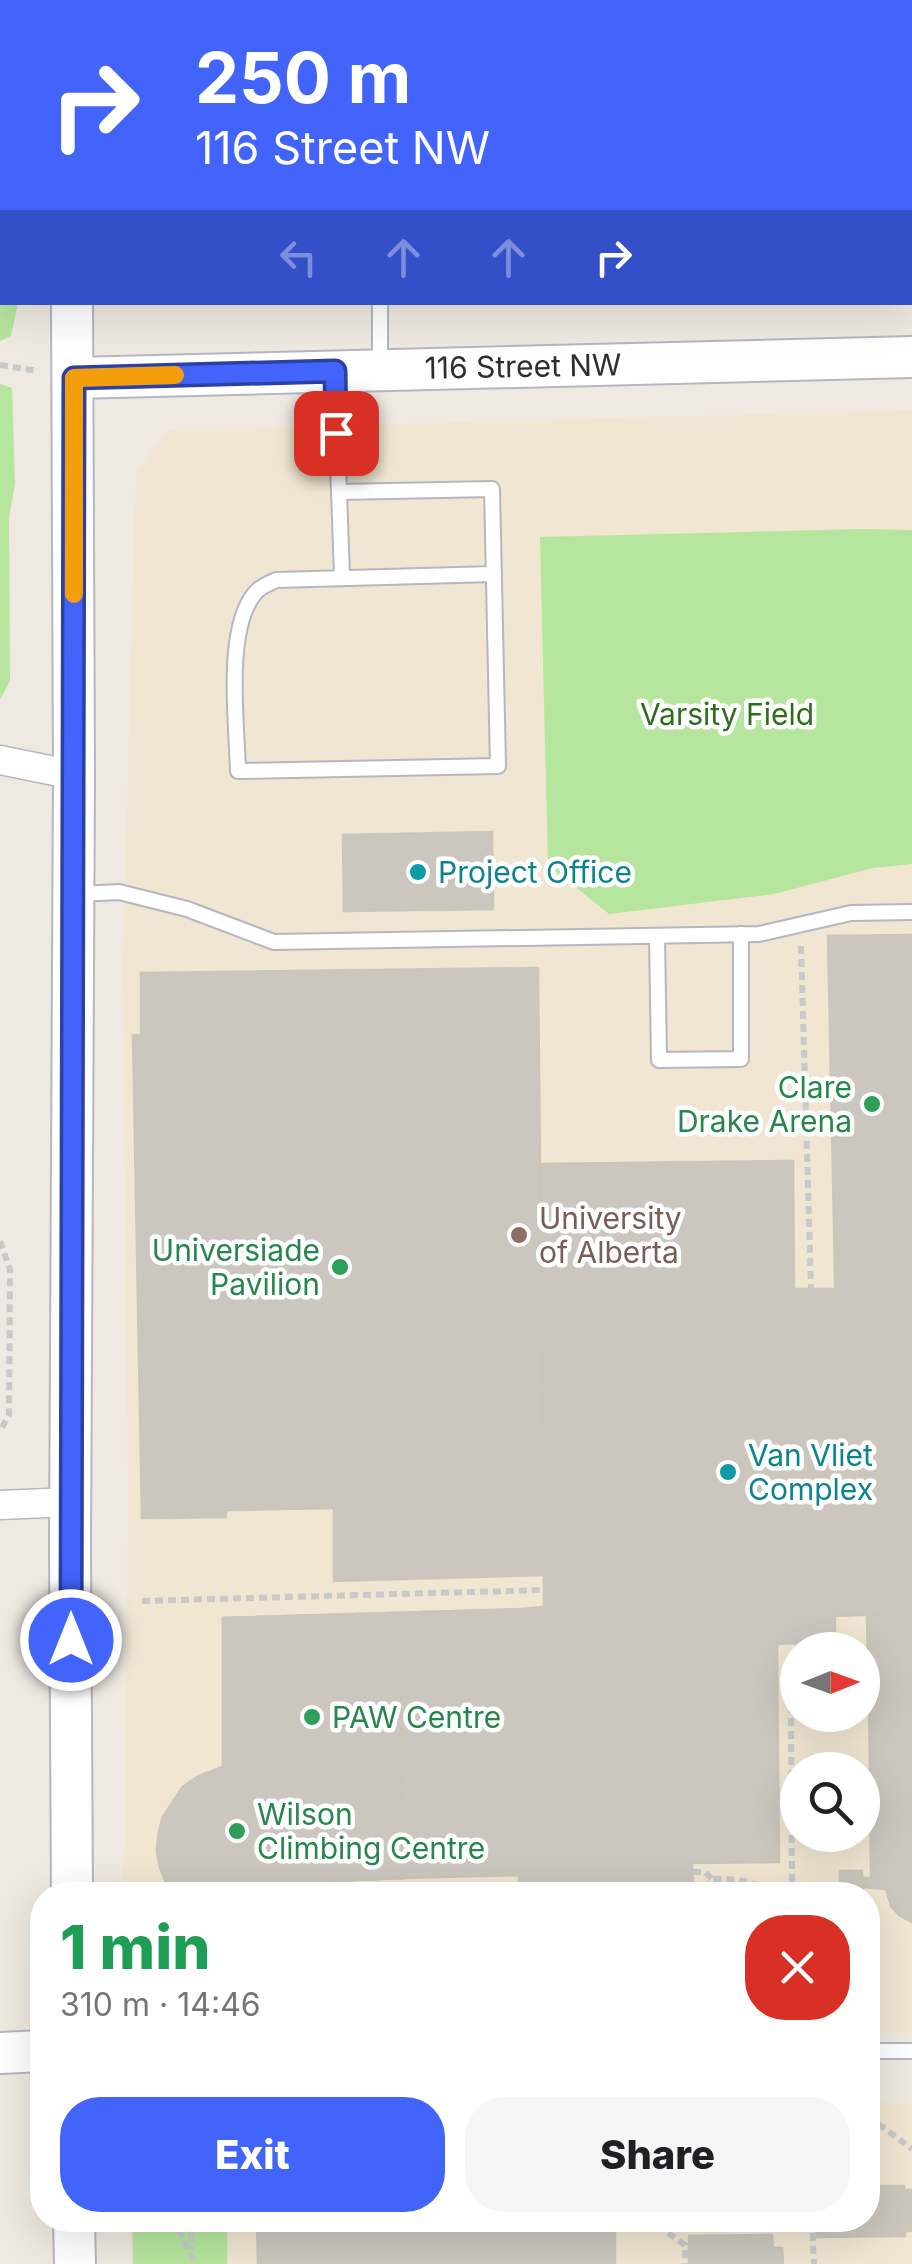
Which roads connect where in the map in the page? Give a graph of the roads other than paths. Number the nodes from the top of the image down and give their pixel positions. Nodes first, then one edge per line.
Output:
1 (72, 305) edge
2 (380, 305) edge
3 (912, 356) edge
4 (380, 370) junction
5 (335, 371) junction
6 (74, 378) junction
7 (338, 492) junction
8 (494, 574) junction
9 (342, 577) junction
10 (0, 760) edge
11 (74, 775) junction
12 (73, 894) junction
13 (912, 912) edge
14 (741, 934) junction
15 (658, 936) junction
16 (71, 1502) junction
17 (0, 1504) edge
18 (72, 1882) edge
19 (912, 2050) edge
20 (880, 2051) edge
21 (0, 2052) edge
22 (30, 2052) edge
23 (74, 2232) edge
24 (75, 2264) edge

1 - 6 main road
2 - 4 lane
3 - 4 main road, 116 Street NW
4 - 5 main road, 116 Street NW
5 - 6 main road, 116 Street NW
5 - 7 lane
6 - 11 main road
7 - 8 lane
7 - 9 lane
8 - 9 lane
8 - 9 lane
10 - 11 street
11 - 12 main road
12 - 15 lane
12 - 16 main road
13 - 14 lane
14 - 15 lane
14 - 15 lane
16 - 17 street
16 - 18 main road
19 - 20 lane
21 - 22 main road
23 - 24 main road

